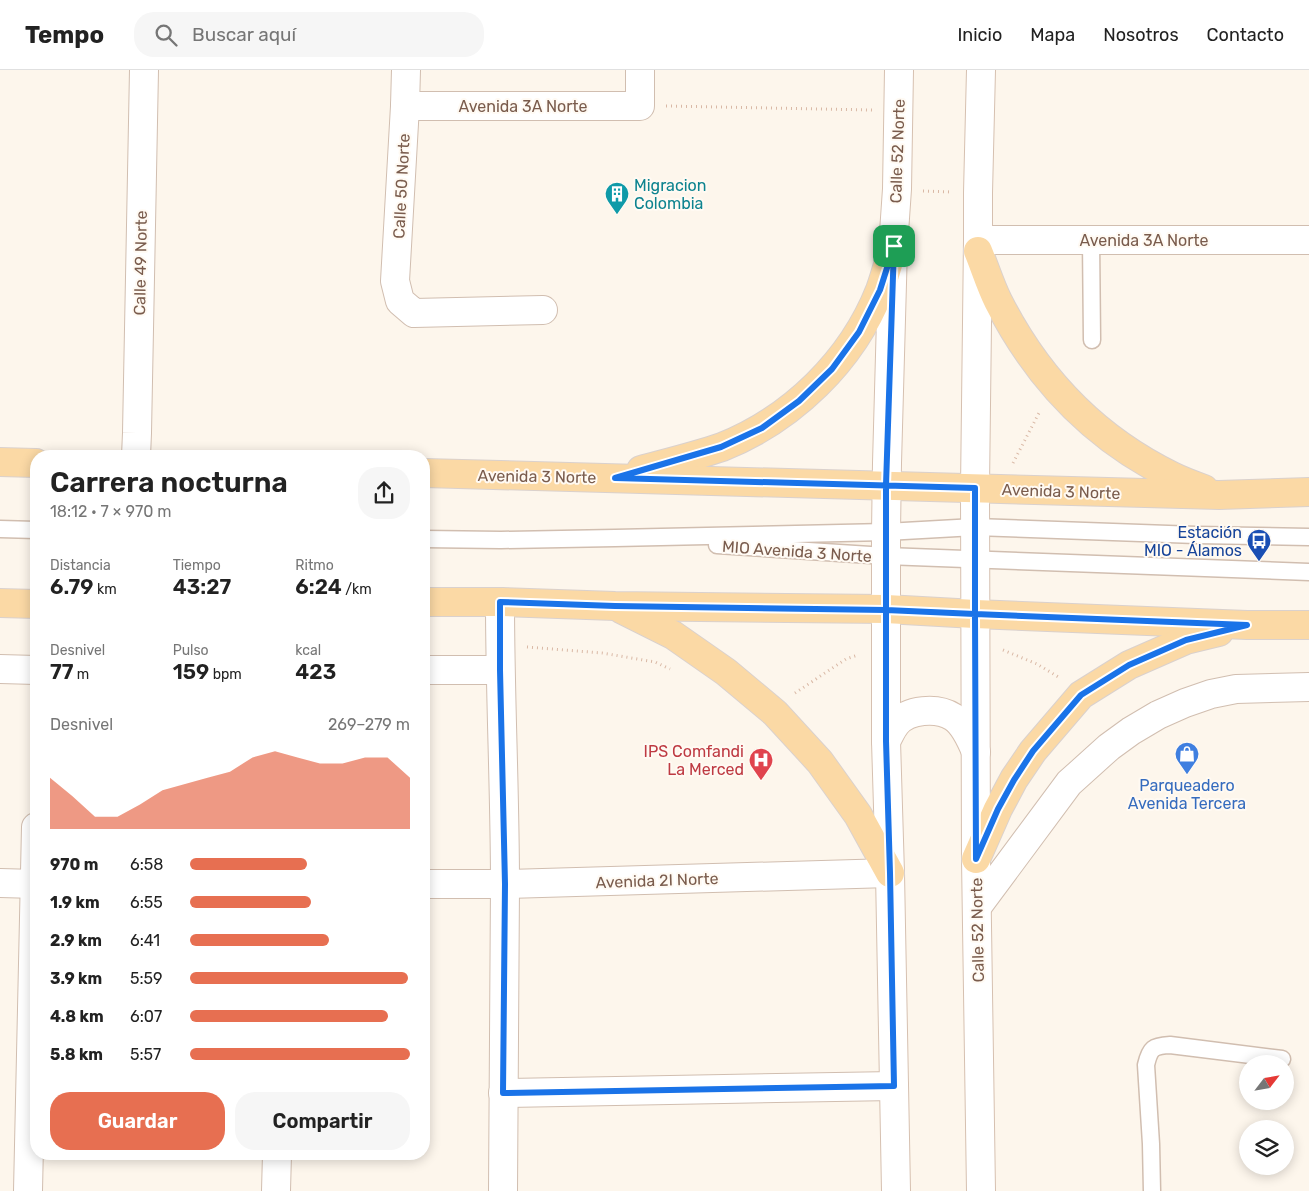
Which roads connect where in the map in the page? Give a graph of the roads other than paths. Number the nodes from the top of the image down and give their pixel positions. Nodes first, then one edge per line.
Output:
1 (144, 70) edge
2 (406, 70) edge
3 (640, 70) edge
4 (899, 70) edge
5 (982, 70) edge
6 (405, 106) junction
7 (1091, 240) junction
8 (1309, 240) edge
9 (894, 246) junction
10 (978, 246) junction
11 (543, 310) dead end
12 (1092, 340) dead end
13 (136, 450) edge
14 (0, 462) edge
15 (30, 463) edge
16 (430, 474) edge
17 (615, 478) junction
18 (886, 485) junction
19 (975, 488) junction
20 (1309, 492) edge
21 (1219, 495) junction
22 (975, 528) junction
23 (0, 529) edge
24 (30, 530) edge
25 (1309, 537) edge
26 (430, 538) edge
27 (615, 538) junction
28 (886, 544) junction
29 (976, 560) junction
30 (1309, 572) edge
31 (430, 602) edge
32 (500, 602) junction
33 (0, 603) edge
34 (30, 604) edge
35 (615, 606) junction
36 (886, 610) junction
37 (975, 614) junction
38 (1247, 625) junction
39 (1309, 625) edge
40 (0, 669) edge
41 (30, 670) edge
42 (430, 670) edge
43 (500, 670) junction
44 (1309, 687) edge
45 (886, 741) junction
46 (976, 752) junction
47 (976, 859) junction
48 (890, 873) junction
49 (0, 883) edge
50 (30, 884) edge
51 (430, 884) edge
52 (505, 884) junction
53 (977, 907) junction
54 (1256, 1055) edge
55 (894, 1086) junction
56 (503, 1093) junction
57 (30, 1114) edge
58 (277, 1160) edge
59 (28, 1191) edge
60 (276, 1191) edge
61 (504, 1191) edge
62 (896, 1191) edge
63 (981, 1191) edge
64 (1152, 1191) edge

1 - 13 street, Calle 49 Norte
2 - 6 street, Calle 50 Norte
3 - 6 street, Avenida 3A Norte
4 - 9 street, Calle 52 Norte
5 - 10 street, Calle 52 Norte
6 - 11 street, Calle 50 Norte
7 - 8 street, Avenida 3A Norte
7 - 10 street, Avenida 3A Norte
7 - 12 lane
9 - 17 main road
9 - 18 street, Calle 52 Norte
10 - 19 street, Calle 52 Norte
10 - 21 main road
14 - 15 main road
16 - 17 main road, Avenida 3 Norte
17 - 18 main road, Avenida 3 Norte
18 - 19 main road, Avenida 3 Norte
18 - 28 street, Calle 52 Norte
19 - 21 main road, Avenida 3 Norte
19 - 22 street, Calle 52 Norte
20 - 21 main road, Avenida 3 Norte
22 - 25 lane, MIO Avenida 3 Norte
22 - 28 lane, MIO Avenida 3 Norte
22 - 29 street, Calle 52 Norte
23 - 24 lane
26 - 27 lane, MIO Avenida 3 Norte
27 - 28 lane, MIO Avenida 3 Norte
27 - 28 lane, MIO Avenida 3 Norte
28 - 29 lane, MIO Avenida 3 Norte
28 - 36 street, Calle 52 Norte
29 - 30 lane, MIO Avenida 3 Norte
29 - 37 street, Calle 52 Norte
31 - 32 main road
32 - 35 main road
32 - 43 street
33 - 34 main road
35 - 36 main road
35 - 48 main road
36 - 37 main road
36 - 45 street, Calle 52 Norte
37 - 38 main road
37 - 46 street, Calle 52 Norte
38 - 39 main road
38 - 47 main road
40 - 41 street
42 - 43 street
43 - 52 street
44 - 53 street
45 - 46 street
45 - 48 street, Calle 52 Norte
46 - 47 street, Calle 52 Norte
47 - 53 street, Calle 52 Norte
48 - 52 street, Avenida 2I Norte
48 - 55 street, Calle 52 Norte
49 - 50 street
51 - 52 street, Avenida 2I Norte
52 - 56 street
53 - 63 street, Calle 52 Norte
54 - 64 lane
55 - 56 street
55 - 62 street, Calle 52 Norte
56 - 61 street
57 - 59 street
58 - 60 street

